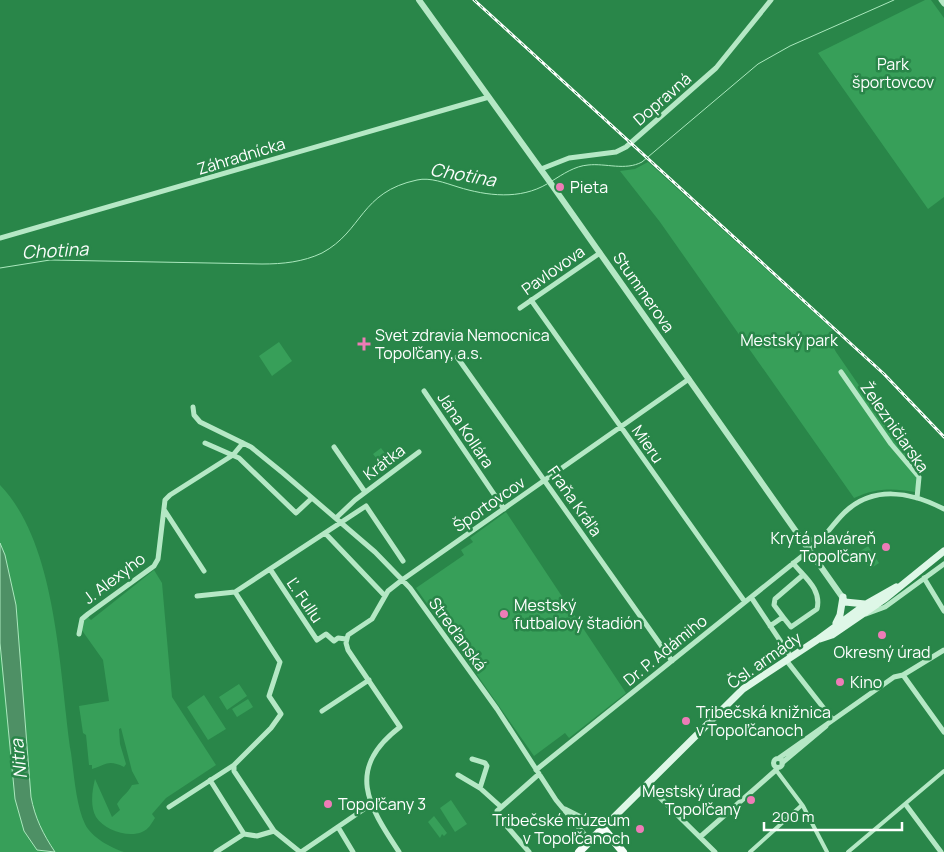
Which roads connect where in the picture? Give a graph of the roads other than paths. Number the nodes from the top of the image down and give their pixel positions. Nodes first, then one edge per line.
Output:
1 (419, 0) edge
2 (771, 0) edge
3 (942, 0) edge
4 (944, 4) edge
5 (489, 97) junction
6 (541, 169) junction
7 (0, 238) edge
8 (600, 253) junction
9 (531, 300) junction
10 (520, 308) dead end
11 (457, 357) dead end
12 (841, 372) dead end
13 (689, 379) junction
14 (424, 390) dead end
15 (193, 407) dead end
16 (621, 426) junction
17 (205, 443) dead end
18 (243, 443) junction
19 (334, 447) dead end
20 (419, 452) dead end
21 (233, 455) junction
22 (544, 480) junction
23 (365, 492) junction
24 (312, 498) junction
25 (917, 498) junction
26 (504, 509) junction
27 (944, 509) edge
28 (165, 511) junction
29 (336, 518) junction
30 (341, 523) junction
31 (325, 533) junction
32 (800, 536) junction
33 (822, 539) junction
34 (810, 549) junction
35 (944, 551) edge
36 (404, 561) dead end
37 (793, 563) junction
38 (944, 564) edge
39 (270, 569) junction
40 (204, 571) dead end
41 (803, 575) junction
42 (924, 578) junction
43 (402, 580) junction
44 (896, 587) junction
45 (235, 592) junction
46 (197, 596) dead end
47 (385, 596) junction
48 (751, 597) junction
49 (844, 600) junction
50 (745, 602) junction
51 (866, 604) junction
52 (944, 611) edge
53 (854, 615) junction
54 (783, 617) junction
55 (835, 624) junction
56 (770, 626) junction
57 (79, 634) dead end
58 (346, 639) junction
59 (817, 640) junction
60 (944, 650) edge
61 (789, 659) junction
62 (672, 661) junction
63 (903, 675) junction
64 (368, 680) junction
65 (322, 711) dead end
66 (834, 720) junction
67 (944, 732) edge
68 (472, 758) dead end
69 (234, 764) junction
70 (779, 765) junction
71 (944, 771) edge
72 (538, 772) junction
73 (458, 775) dead end
74 (210, 780) junction
75 (647, 786) junction
76 (480, 788) junction
77 (370, 805) junction
78 (803, 805) junction
79 (906, 805) junction
80 (500, 806) junction
81 (169, 807) dead end
82 (564, 809) junction
83 (338, 827) junction
84 (602, 828) junction
85 (274, 831) junction
86 (244, 834) junction
87 (700, 837) junction
88 (590, 841) junction
89 (849, 851) edge
90 (216, 852) edge
91 (300, 852) edge
92 (353, 852) edge
93 (399, 852) edge
94 (529, 852) edge
95 (579, 852) edge
96 (623, 852) edge
97 (715, 852) edge
98 (750, 852) edge
99 (827, 852) edge
100 (941, 852) edge

1 - 5 street, Stummerova
2 - 6 street, Dopravná
3 - 4 street
5 - 6 street, Stummerova
5 - 7 street, Záhradnícka
6 - 8 street, Stummerova
8 - 9 street, Pavlovova
8 - 13 street, Stummerova
9 - 10 street, Pavlovova
9 - 16 street, Mieru
11 - 22 street, Fraňa Kráľa
12 - 25 street, Železničiarska
13 - 16 street, Športovcov
13 - 32 street, Stummerova
14 - 26 street, Jána Kollára
15 - 18 street, Streďanská
16 - 22 street, Športovcov
16 - 50 street, Mieru
17 - 21 street
18 - 21 street, J. Alexyho
18 - 24 street, Streďanská
19 - 23 street, Krátka
20 - 23 street, Krátka
21 - 24 street
21 - 28 street, J. Alexyho
22 - 26 street, Športovcov
22 - 62 street, Fraňa Kráľa
23 - 29 street, Krátka
24 - 29 street, Streďanská
25 - 27 street, Dr. P. Adámiho
25 - 33 street, Dr. P. Adámiho
26 - 43 street, Športovcov
28 - 40 street
28 - 57 street, J. Alexyho
29 - 30 street, Streďanská
30 - 31 street, Ľ. Fullu
30 - 36 street
30 - 43 street, Streďanská
31 - 39 street, Ľ. Fullu
31 - 47 street
32 - 33 street
32 - 34 street, Stummerova
33 - 34 street, Dr. P. Adámiho
34 - 37 street, Dr. P. Adámiho
34 - 49 street, Stummerova
35 - 44 main road
37 - 41 street
37 - 48 street, Dr. P. Adámiho
38 - 42 street
39 - 45 street, Ľ. Fullu
39 - 58 street, Ľ. Fullu
41 - 54 street
41 - 54 street
42 - 52 street
42 - 53 street
43 - 47 street, Športovcov
43 - 72 street, Streďanská
44 - 51 main road
44 - 53 main road
45 - 46 street, Ľ. Fullu
45 - 69 street
47 - 58 street, Športovcov
48 - 50 street, Dr. P. Adámiho
48 - 56 street
49 - 51 main road
49 - 53 main road
49 - 55 main road
50 - 62 street, Dr. P. Adámiho
51 - 53 main road
53 - 55 main road, Čsl. armády
53 - 59 main road, Čsl. armády
54 - 56 street
55 - 59 main road, Čsl. armády
56 - 61 street
58 - 64 street
59 - 61 main road, Čsl. armády
60 - 63 street
61 - 66 street
61 - 75 main road, Čsl. armády
62 - 72 street, Dr. P. Adámiho
63 - 66 street
63 - 67 street
64 - 65 street
64 - 77 street
66 - 70 street
68 - 76 street
69 - 74 street
69 - 85 street
70 - 78 street
70 - 87 street
71 - 79 street
72 - 80 street
72 - 82 street, Streďanská
73 - 76 street
74 - 81 street
74 - 86 street
75 - 84 main road, Čsl. armády
75 - 87 street
76 - 80 street
77 - 83 street
77 - 93 street
78 - 98 street
78 - 99 street
79 - 89 street
79 - 100 street
80 - 94 street
82 - 84 street, Streďanská
82 - 88 street, Streďanská
83 - 91 street
83 - 92 street
84 - 88 main road, Čsl. armády
84 - 96 main road
85 - 86 street
85 - 91 street
86 - 90 street
87 - 97 street
88 - 95 main road, Čsl. armády

